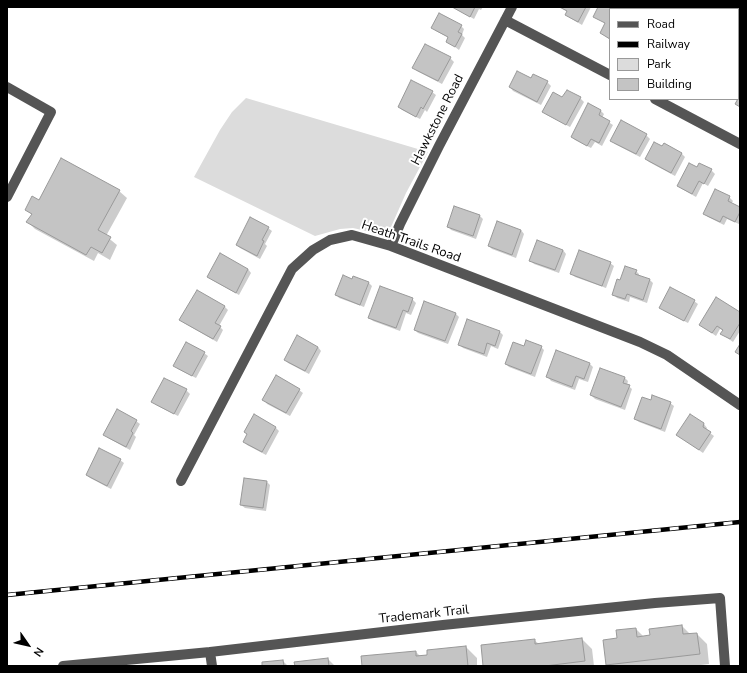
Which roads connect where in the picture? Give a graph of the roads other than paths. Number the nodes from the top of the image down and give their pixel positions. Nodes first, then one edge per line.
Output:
1 (512, 7) edge
2 (505, 20) junction
3 (609, 74) edge
4 (7, 87) edge
5 (657, 100) edge
6 (740, 144) edge
7 (7, 197) edge
8 (391, 246) junction
9 (740, 405) edge
10 (181, 481) dead end
11 (210, 652) junction
12 (63, 666) edge
13 (212, 666) edge
14 (725, 666) edge

1 - 2 street, Hawkstone Road
2 - 3 street
2 - 8 street, Hawkstone Road
4 - 7 street
5 - 6 street
8 - 9 street, Heath Trails Road
8 - 10 street, Heath Trails Road
11 - 12 street, Trademark Trail
11 - 13 street
11 - 14 street, Trademark Trail

